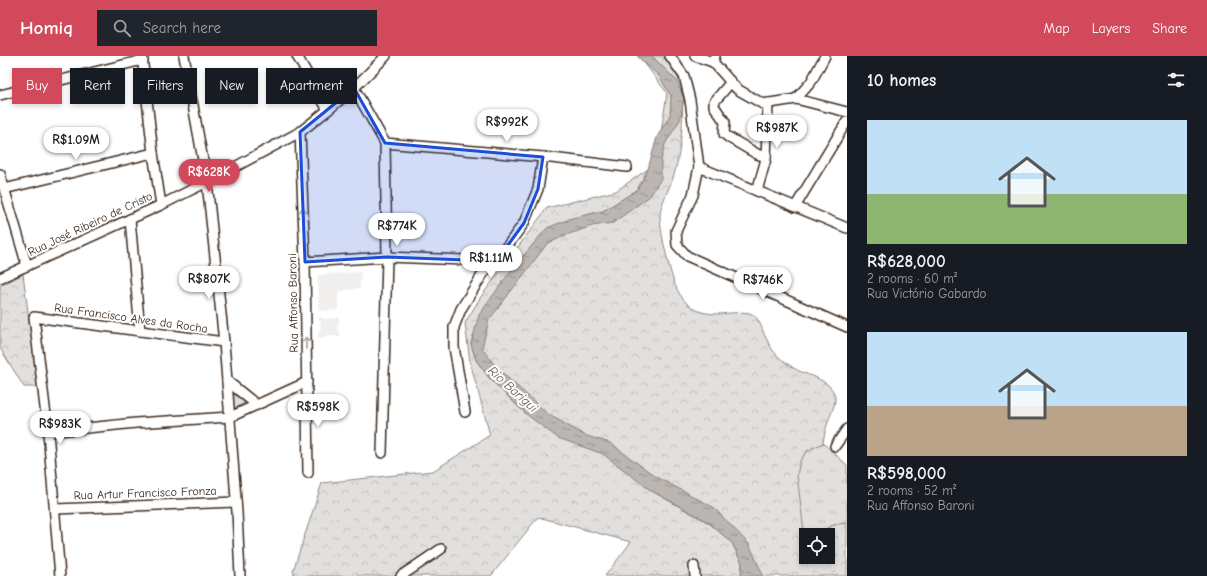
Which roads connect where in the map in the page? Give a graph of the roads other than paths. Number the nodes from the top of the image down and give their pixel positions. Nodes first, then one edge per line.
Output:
1 (184, 56) edge
2 (297, 56) edge
3 (385, 56) edge
4 (670, 56) edge
5 (695, 56) edge
6 (825, 56) edge
7 (142, 58) edge
8 (714, 59) edge
9 (731, 82) junction
10 (357, 85) edge
11 (357, 94) edge
12 (0, 95) edge
13 (796, 99) junction
14 (768, 103) junction
15 (335, 104) edge
16 (328, 110) junction
17 (847, 112) edge
18 (847, 121) edge
19 (300, 132) junction
20 (384, 143) junction
21 (153, 153) junction
22 (543, 157) junction
23 (766, 157) junction
24 (628, 167) dead end
25 (699, 167) junction
26 (0, 174) edge
27 (207, 182) junction
28 (4, 190) junction
29 (757, 191) junction
30 (161, 205) junction
31 (795, 206) junction
32 (130, 219) junction
33 (847, 228) edge
34 (387, 257) junction
35 (490, 261) junction
36 (305, 262) junction
37 (27, 266) junction
38 (0, 278) edge
39 (847, 327) edge
40 (140, 331) junction
41 (224, 342) junction
42 (227, 381) junction
43 (307, 382) junction
44 (257, 405) junction
45 (465, 412) dead end
46 (230, 417) junction
47 (847, 429) edge
48 (48, 432) junction
49 (835, 446) dead end
50 (382, 453) dead end
51 (308, 473) dead end
52 (236, 502) junction
53 (55, 509) junction
54 (441, 550) dead end
55 (694, 566) dead end
56 (60, 576) edge
57 (240, 576) edge
58 (402, 576) edge
59 (695, 576) edge

1 - 27 street
2 - 16 street
3 - 10 street, Rua José Ribeiro de Cristo
4 - 25 street
5 - 8 street
6 - 13 street
7 - 12 street
7 - 21 street
8 - 9 street
9 - 14 street
9 - 23 street
11 - 20 street
13 - 14 street
13 - 17 street
14 - 23 street
15 - 16 street, Rua José Ribeiro de Cristo
16 - 19 street, Rua José Ribeiro de Cristo
18 - 31 street
19 - 27 street, Rua José Ribeiro de Cristo
36 -> 19 street, Rua Affonso Baroni
20 - 22 street
20 - 34 street
21 - 28 street
21 - 30 street
22 - 24 street
22 - 35 street
23 - 29 street
25 - 29 street
25 - 39 street
26 - 28 street
27 - 30 street, Rua José Ribeiro de Cristo
27 - 41 street
28 - 37 street
29 - 31 street
30 - 32 street, Rua José Ribeiro de Cristo
31 - 33 street
32 - 37 street, Rua José Ribeiro de Cristo
32 - 40 street
34 - 35 street
34 - 36 street
34 - 50 street
35 - 45 street
43 -> 36 street, Rua Affonso Baroni
37 - 38 street, Rua José Ribeiro de Cristo
40 - 41 street, Rua Francisco Alves da Rocha
40 - 48 street, Rua Francisco Alves da Rocha
41 - 42 street
42 - 44 street
42 - 46 street
43 - 44 street
43 - 51 street, Rua Affonso Baroni
44 - 46 street
46 - 48 street
46 - 52 street
47 - 49 street
48 - 53 street
52 - 53 street, Rua Artur Francisco Fronza
52 - 57 street
53 - 56 street
54 - 58 street
55 - 59 street

